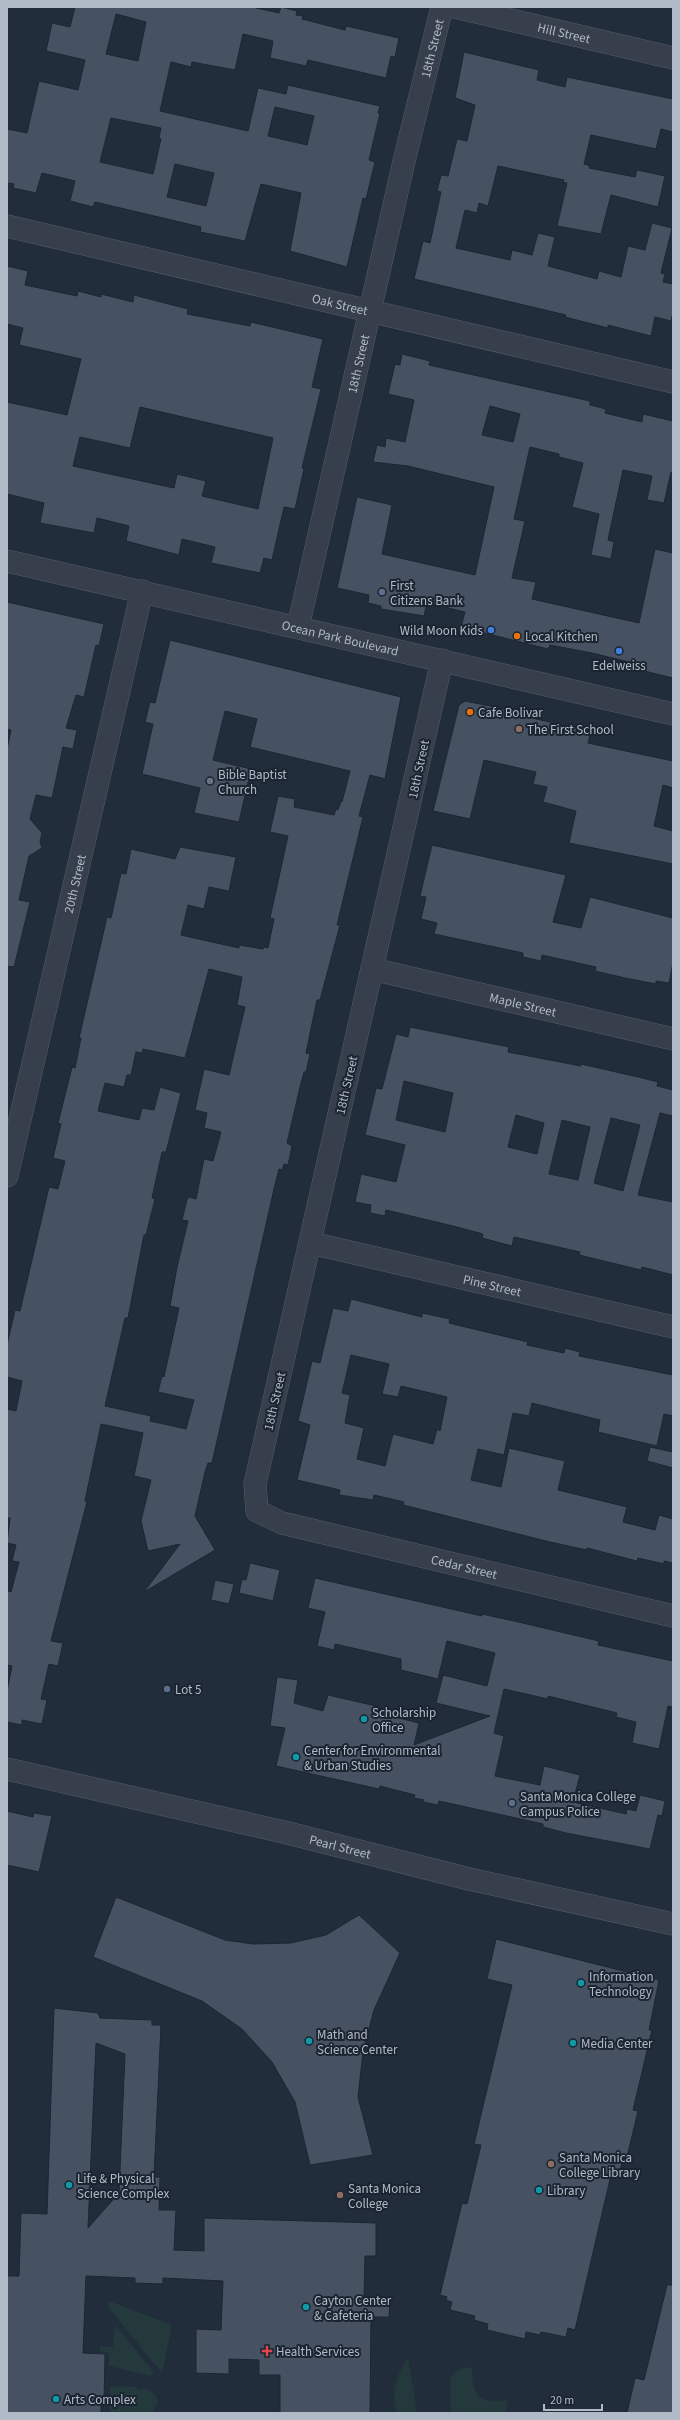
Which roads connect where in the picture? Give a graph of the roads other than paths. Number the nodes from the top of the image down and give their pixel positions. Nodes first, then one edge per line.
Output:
1 (442, 7) edge
2 (455, 7) edge
3 (673, 58) edge
4 (7, 226) edge
5 (370, 312) junction
6 (673, 382) edge
7 (7, 560) edge
8 (142, 591) junction
9 (298, 627) junction
10 (442, 660) junction
11 (673, 714) edge
12 (372, 969) junction
13 (673, 1039) edge
14 (7, 1176) edge
15 (311, 1243) junction
16 (673, 1327) edge
17 (257, 1511) joint
18 (673, 1616) edge
19 (7, 1769) edge
20 (673, 1924) edge

1 - 5 street, 18th Street
2 - 3 street, Hill Street
4 - 5 street, Oak Street
5 - 6 street, Oak Street
5 - 9 street, 18th Street
7 - 8 street, Ocean Park Boulevard
8 - 9 street, Ocean Park Boulevard
8 - 14 street, 20th Street
9 - 10 street, Ocean Park Boulevard
10 - 11 street, Ocean Park Boulevard
10 - 12 street, 18th Street
12 - 13 street, Maple Street
12 - 15 street, 18th Street
15 - 16 street, Pine Street
15 - 17 street, 18th Street
17 - 18 street, Cedar Street
19 - 20 street, Pearl Street

